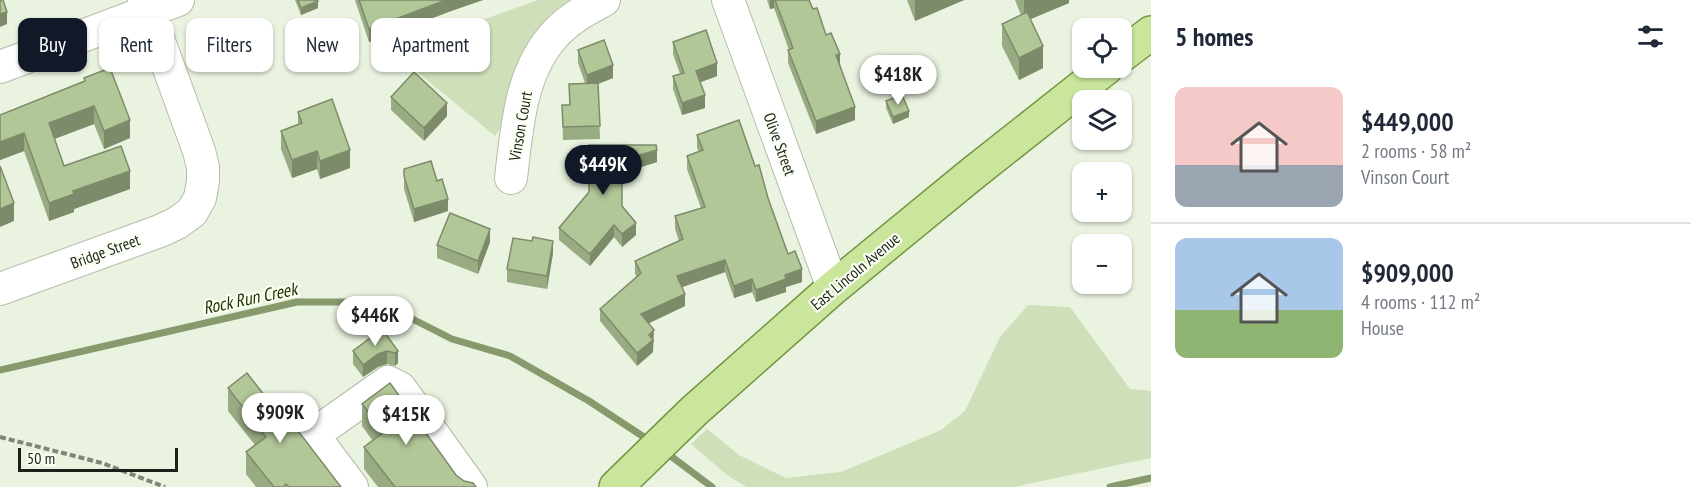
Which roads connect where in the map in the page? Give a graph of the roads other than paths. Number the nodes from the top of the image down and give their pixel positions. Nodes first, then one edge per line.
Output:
1 (178, 0) edge
2 (604, 0) edge
3 (728, 0) edge
4 (146, 6) edge
5 (1151, 33) edge
6 (1132, 47) edge
7 (0, 67) edge
8 (1093, 78) edge
9 (511, 178) dead end
10 (833, 288) junction
11 (0, 289) edge
12 (619, 484) edge
13 (352, 487) edge
14 (471, 487) edge

1 - 4 street
2 - 9 street, Vinson Court
3 - 10 street, Olive Street
4 - 7 street
4 - 11 street, Bridge Street
5 - 6 main road
8 - 10 main road, East Lincoln Avenue
10 - 12 main road, East Lincoln Avenue
13 - 14 street

